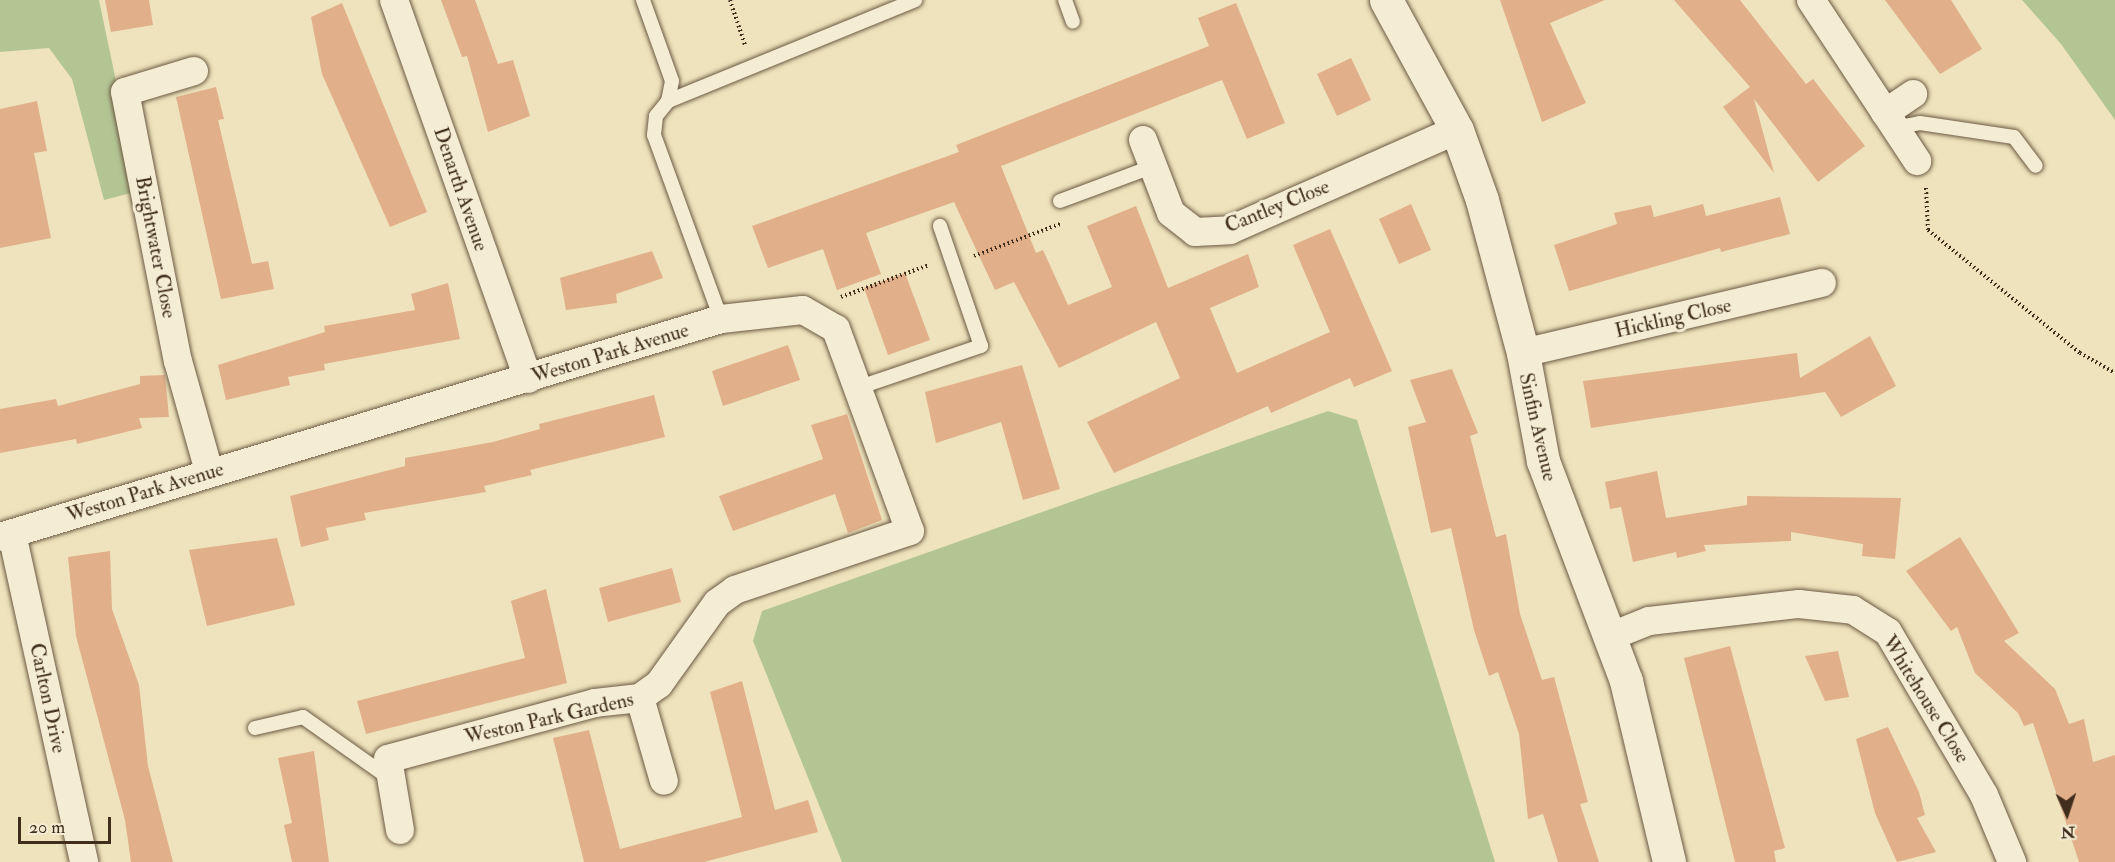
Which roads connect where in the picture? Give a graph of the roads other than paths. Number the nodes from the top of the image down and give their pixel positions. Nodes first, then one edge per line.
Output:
1 (394, 0) edge
2 (643, 0) edge
3 (915, 0) edge
4 (1065, 0) edge
5 (1386, 0) edge
6 (1811, 0) edge
7 (1073, 22) dead end
8 (194, 71) dead end
9 (1913, 94) dead end
10 (668, 101) junction
11 (1890, 121) junction
12 (1457, 130) junction
13 (1143, 140) dead end
14 (1917, 161) road end
15 (1154, 166) junction
16 (2036, 166) dead end
17 (1060, 201) dead end
18 (940, 226) dead end
19 (1822, 283) dead end
20 (721, 319) junction
21 (1523, 353) junction
22 (528, 379) junction
23 (860, 387) junction
24 (209, 471) junction
25 (6, 535) edge
26 (1609, 637) junction
27 (640, 698) junction
28 (255, 728) dead end
29 (391, 779) junction
30 (664, 781) dead end
31 (400, 830) dead end
32 (84, 862) edge
33 (1670, 862) edge
34 (2012, 862) edge

1 - 22 street, Denarth Avenue
2 - 10 lane
3 - 10 lane
4 - 7 lane
5 - 12 street, Sinfin Avenue
6 - 11 street
8 - 24 street, Brightwater Close
9 - 11 street
10 - 20 lane
11 - 14 street
11 - 16 lane
12 - 15 street, Cantley Close
12 - 21 street, Sinfin Avenue
13 - 15 street, Cantley Close
15 - 17 lane
18 - 23 lane
19 - 21 street, Hickling Close
20 - 22 street, Weston Park Avenue
20 - 23 street, Weston Park Avenue
21 - 26 street, Sinfin Avenue
22 - 24 street, Weston Park Avenue
23 - 27 street, Weston Park Gardens
24 - 25 street, Weston Park Avenue
25 - 32 street, Carlton Drive
26 - 33 street, Sinfin Avenue
26 - 34 street, Whitehouse Close
27 - 29 street, Weston Park Gardens
27 - 30 street
28 - 29 lane
29 - 31 street, Weston Park Gardens

